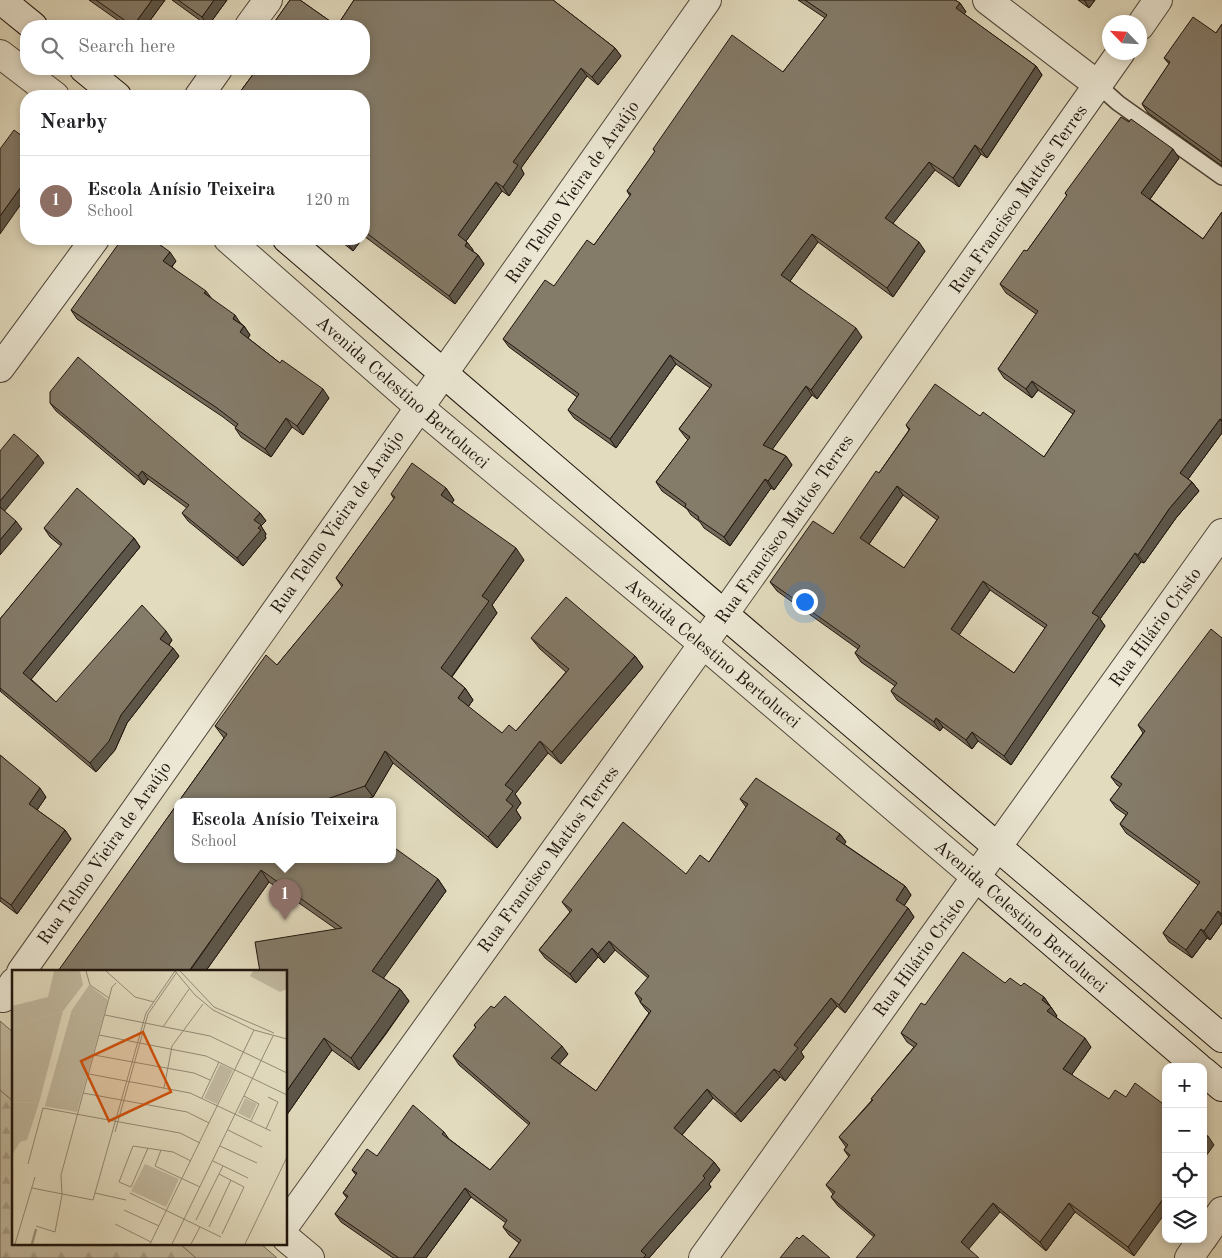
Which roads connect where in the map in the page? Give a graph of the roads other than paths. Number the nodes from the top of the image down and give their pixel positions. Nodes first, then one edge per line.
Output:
1 (1, 0) edge
2 (268, 0) edge
3 (707, 0) edge
4 (987, 0) edge
5 (1158, 0) edge
6 (1147, 16) edge
7 (26, 20) edge
8 (253, 20) edge
9 (0, 54) edge
10 (1115, 60) edge
11 (20, 69) edge
12 (28, 75) edge
13 (91, 75) edge
14 (214, 75) edge
15 (1098, 85) junction
16 (47, 90) edge
17 (110, 90) edge
18 (202, 90) edge
19 (1222, 178) edge
20 (91, 245) edge
21 (235, 245) edge
22 (294, 245) edge
23 (0, 368) edge
24 (445, 373) junction
25 (419, 407) junction
26 (1222, 533) edge
27 (724, 614) junction
28 (703, 644) junction
29 (997, 848) junction
30 (976, 877) junction
31 (22, 970) edge
32 (1222, 1038) edge
33 (1193, 1063) edge
34 (1207, 1074) edge
35 (1222, 1087) edge
36 (1222, 1212) edge
37 (288, 1221) edge
38 (1207, 1233) edge
39 (288, 1240) edge
40 (1200, 1243) edge
41 (310, 1258) edge
42 (704, 1258) edge
43 (1189, 1258) edge

1 - 7 street
2 - 8 street
3 - 24 street, Rua Telmo Vieira de Araújo
4 - 15 street
5 - 6 street
9 - 11 street
10 - 15 street, Rua Francisco Mattos Terres
12 - 16 street
13 - 17 street
14 - 18 street
15 - 19 lane
15 - 27 street, Rua Francisco Mattos Terres
20 - 23 street
21 - 25 street, Avenida Celestino Bertolucci
22 - 24 street, Avenida Celestino Bertolucci
24 - 25 street, Rua Telmo Vieira de Araújo
24 - 27 street, Avenida Celestino Bertolucci
25 - 28 street, Avenida Celestino Bertolucci
25 - 31 street, Rua Telmo Vieira de Araújo
26 - 29 street, Rua Hilário Cristo
27 - 28 street, Rua Francisco Mattos Terres
27 - 29 street, Avenida Celestino Bertolucci
28 - 30 street, Avenida Celestino Bertolucci
28 - 37 street, Rua Francisco Mattos Terres
29 - 30 street, Rua Hilário Cristo
29 - 32 street, Avenida Celestino Bertolucci
30 - 33 street, Avenida Celestino Bertolucci
30 - 42 street, Rua Hilário Cristo
34 - 35 street
36 - 38 street
39 - 41 street
40 - 43 street

